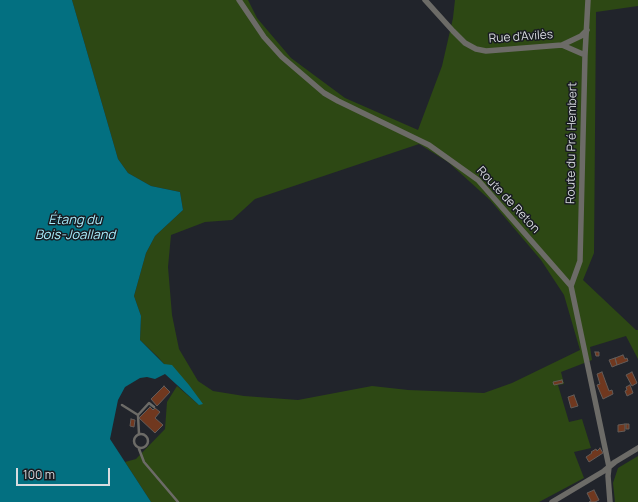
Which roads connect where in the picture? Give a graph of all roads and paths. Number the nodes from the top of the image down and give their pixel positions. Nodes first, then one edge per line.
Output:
1 (239, 0) edge
2 (425, 0) edge
3 (588, 0) edge
4 (587, 30) junction
5 (562, 45) junction
6 (585, 55) junction
7 (571, 286) junction
8 (122, 405) dead end
9 (154, 407) dead end
10 (138, 415) junction
11 (140, 434) junction
12 (638, 448) edge
13 (139, 449) junction
14 (609, 467) junction
15 (178, 502) edge
16 (552, 502) edge
17 (610, 502) edge

1 - 7 street, Route de Reton
2 - 5 street, Rue d'Avilès
3 - 4 street, Route du Pré Hembert
4 - 5 street, Rue d'Avilès
4 - 6 street, Route du Pré Hembert
5 - 6 street
6 - 7 street, Route du Pré Hembert
7 - 14 street, Route de Reton
8 - 10 lane
9 - 10 lane
10 - 11 lane
11 - 13 lane
11 - 13 lane
12 - 14 street
13 - 15 lane
14 - 16 street
14 - 17 street, Route de Reton

